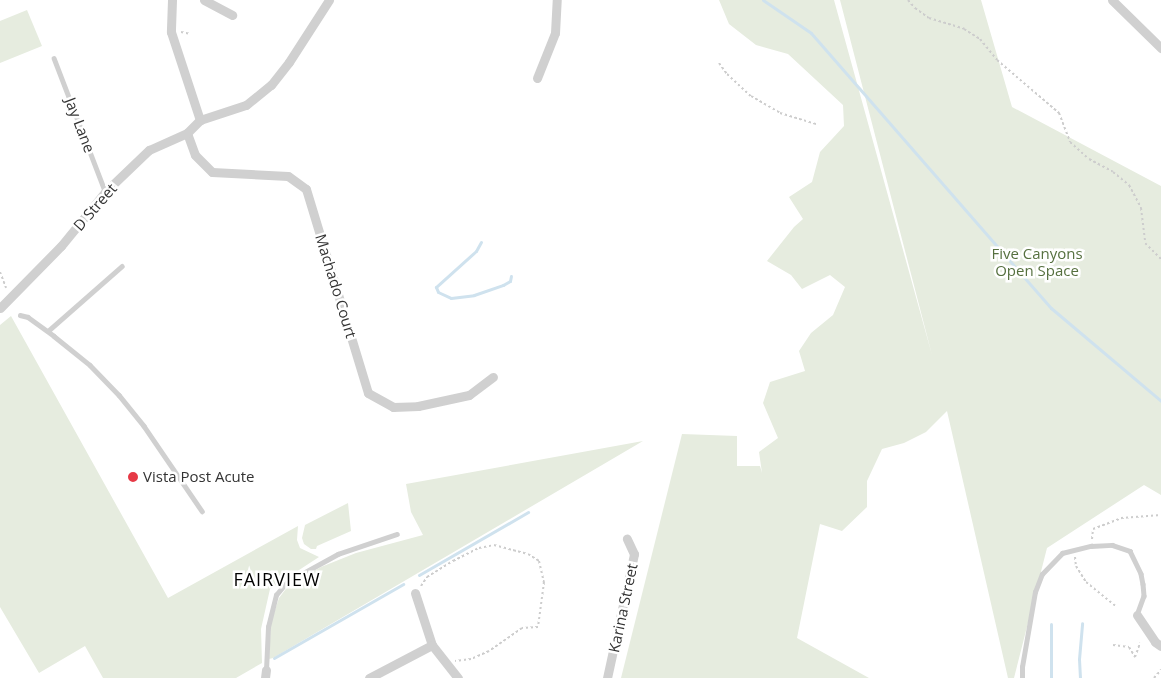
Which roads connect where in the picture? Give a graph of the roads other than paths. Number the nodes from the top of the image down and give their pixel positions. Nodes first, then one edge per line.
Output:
1 (172, 0) edge
2 (204, 0) edge
3 (329, 0) edge
4 (557, 0) edge
5 (1112, 0) edge
6 (232, 15) dead end
7 (1161, 48) edge
8 (54, 58) dead end
9 (537, 78) dead end
10 (200, 120) junction
11 (187, 133) junction
12 (105, 192) junction
13 (122, 266) dead end
14 (0, 308) edge
15 (20, 315) dead end
16 (48, 330) junction
17 (493, 377) dead end
18 (202, 511) dead end
19 (397, 534) dead end
20 (627, 539) dead end
21 (415, 593) road end
22 (1137, 615) joint
23 (432, 645) junction
24 (1161, 646) edge
25 (266, 674) edge
26 (369, 678) edge
27 (458, 678) edge
28 (607, 678) edge
29 (1022, 678) edge

1 - 10 street
2 - 6 street
3 - 10 street
4 - 9 street
5 - 7 street
8 - 12 lane, Jay Lane
10 - 11 street, D Street
11 - 12 street, D Street
11 - 17 street, Machado Court
12 - 14 street, D Street
13 - 16 lane
15 - 16 lane
16 - 18 lane
19 - 25 lane
20 - 28 street, Karina Street
21 - 23 street
22 - 24 street
22 - 29 lane
23 - 26 street
23 - 27 street

